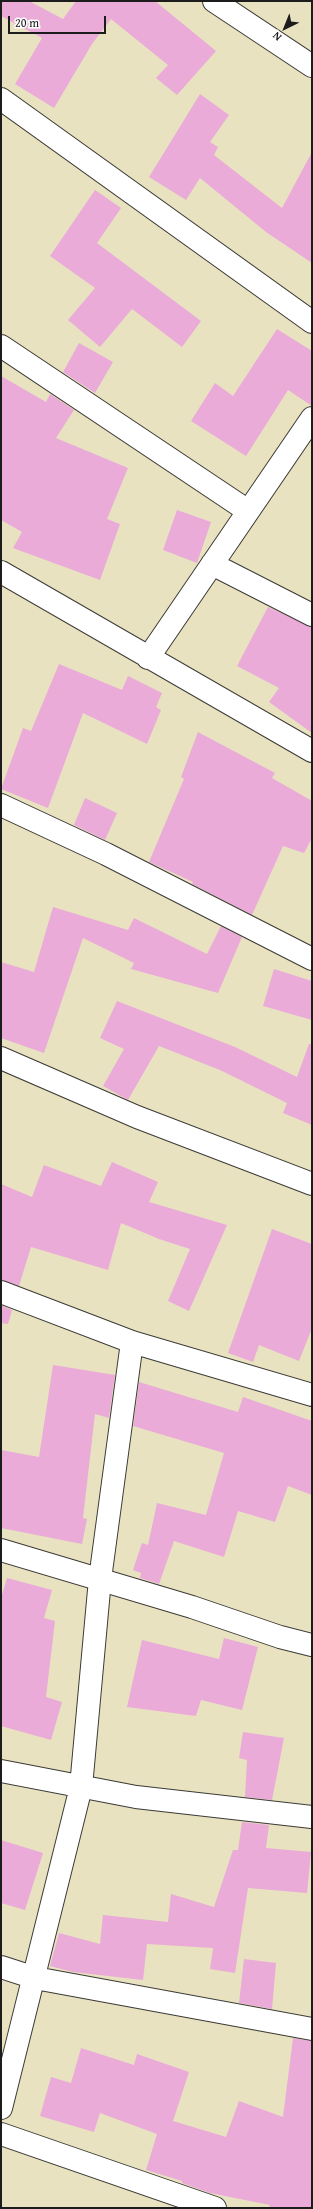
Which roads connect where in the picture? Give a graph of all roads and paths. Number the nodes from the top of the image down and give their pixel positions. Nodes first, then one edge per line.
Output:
1 (214, 1) edge
2 (312, 66) edge
3 (1, 99) edge
4 (312, 322) edge
5 (1, 346) edge
6 (312, 418) edge
7 (248, 511) junction
8 (212, 564) junction
9 (1, 572) edge
10 (312, 615) edge
11 (148, 658) junction
12 (312, 751) edge
13 (1, 805) edge
14 (312, 959) edge
15 (1, 1058) edge
16 (312, 1184) edge
17 (1, 1292) edge
18 (132, 1342) junction
19 (312, 1395) edge
20 (1, 1550) edge
21 (100, 1580) junction
22 (312, 1645) edge
23 (1, 1771) edge
24 (81, 1787) junction
25 (312, 1817) edge
26 (1, 1967) edge
27 (35, 1978) junction
28 (312, 2029) edge
29 (1, 2108) edge
30 (1, 2134) edge
31 (215, 2208) edge

1 - 2 street
3 - 4 street
5 - 7 street
6 - 7 street
7 - 8 street
8 - 10 street
8 - 11 street
9 - 11 street
11 - 12 street
13 - 14 street
15 - 16 street
17 - 18 street
18 - 19 street
18 - 21 street
20 - 21 street
21 - 22 street
21 - 24 street
23 - 24 street
24 - 25 street
24 - 27 street
26 - 27 street
27 - 28 street
27 - 29 street
30 - 31 street

